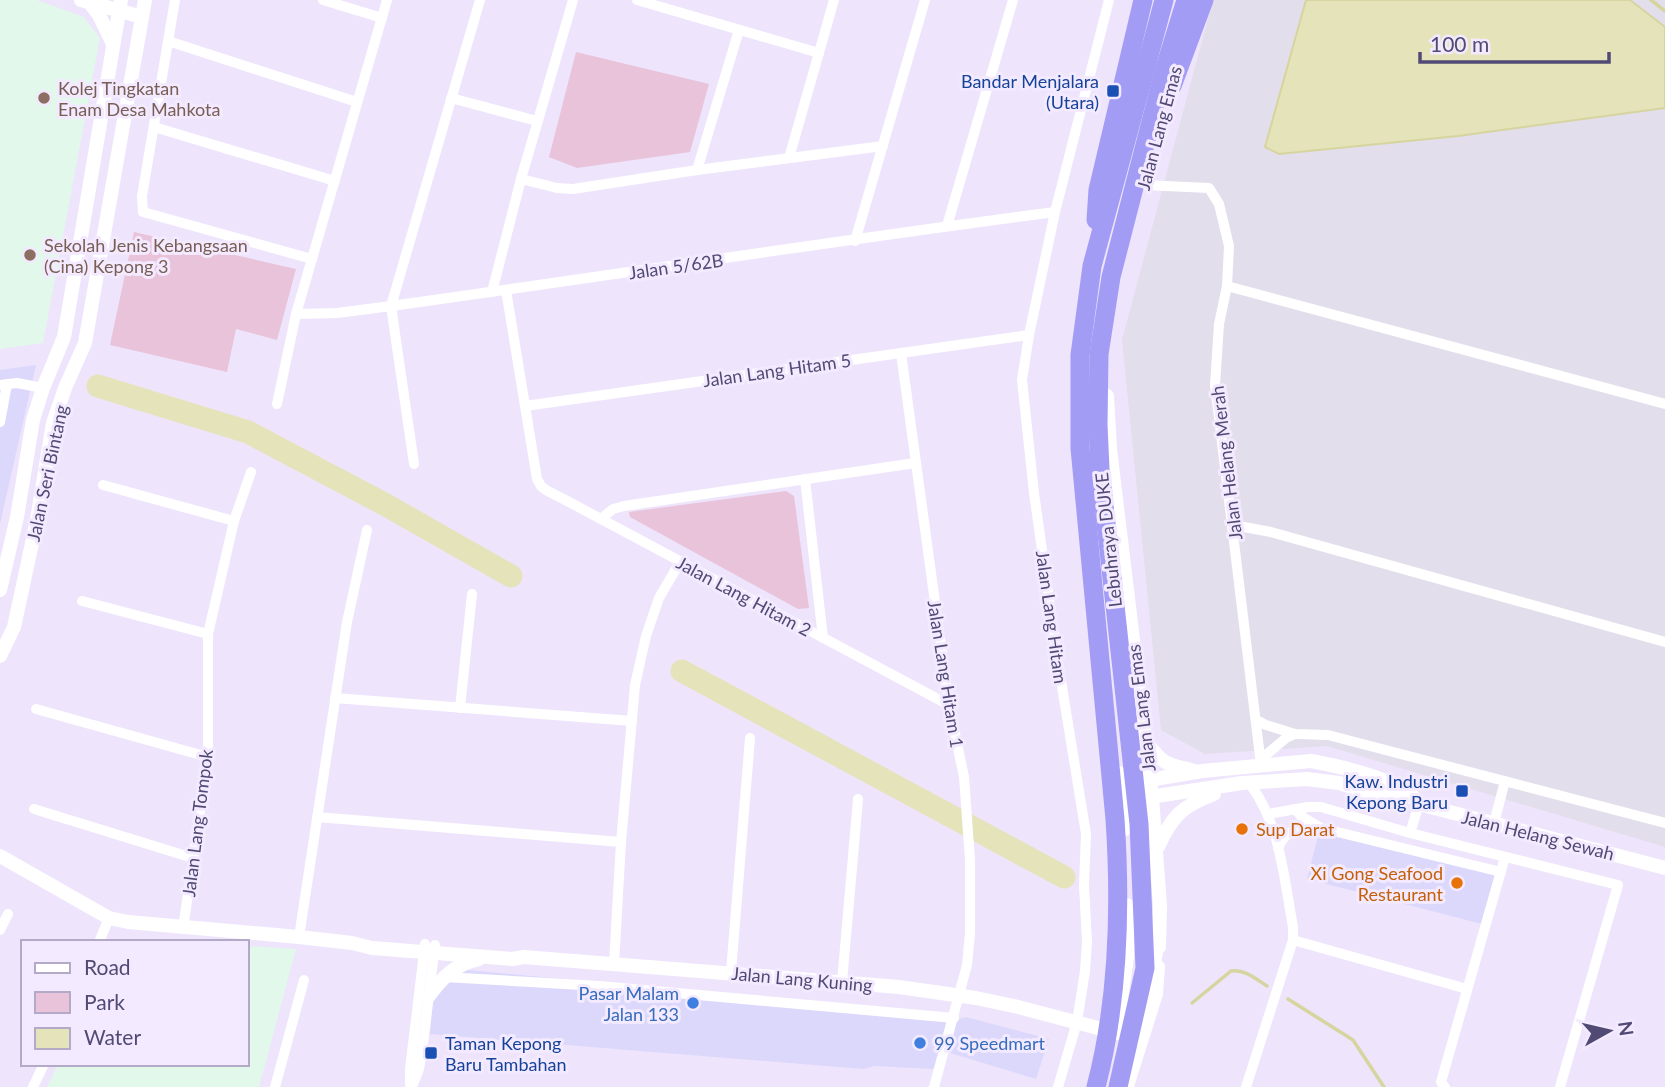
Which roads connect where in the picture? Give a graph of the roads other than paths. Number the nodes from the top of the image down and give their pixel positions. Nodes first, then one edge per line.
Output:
1 (145, 0) edge
2 (176, 0) edge
3 (323, 0) edge
4 (387, 0) edge
5 (480, 0) edge
6 (573, 0) edge
7 (637, 0) edge
8 (834, 0) edge
9 (925, 0) edge
10 (1013, 0) edge
11 (1109, 0) edge
12 (1143, 0) edge
13 (1158, 0) edge
14 (1164, 0) edge
15 (1187, 0) edge
16 (1195, 0) edge
17 (1204, 0) edge
18 (86, 1) edge
19 (120, 6) edge
20 (142, 17) junction
21 (382, 18) junction
22 (739, 30) junction
23 (1183, 39) junction
24 (168, 41) junction
25 (113, 43) junction
26 (819, 53) junction
27 (451, 98) junction
28 (357, 102) junction
29 (537, 121) junction
30 (153, 127) junction
31 (883, 146) junction
32 (789, 158) junction
33 (697, 170) junction
34 (521, 179) junction
35 (335, 181) junction
36 (1138, 190) junction
37 (1055, 212) junction
38 (947, 226) junction
39 (855, 240) junction
40 (312, 259) junction
41 (1092, 266) junction
42 (1227, 286) junction
43 (506, 290) junction
44 (492, 292) junction
45 (391, 306) junction
46 (296, 314) junction
47 (1029, 335) junction
48 (901, 353) junction
49 (77, 363) junction
50 (4, 384) edge
51 (43, 388) junction
52 (277, 404) dead end
53 (1665, 404) edge
54 (526, 405) junction
55 (0, 422) edge
56 (915, 463) junction
57 (414, 464) dead end
58 (251, 472) dead end
59 (805, 479) junction
60 (103, 485) dead end
61 (601, 519) junction
62 (233, 521) junction
63 (1233, 524) junction
64 (367, 530) dead end
65 (680, 562) junction
66 (0, 590) edge
67 (472, 594) dead end
68 (82, 601) dead end
69 (208, 634) junction
70 (823, 638) junction
71 (1665, 642) edge
72 (0, 656) edge
73 (335, 698) junction
74 (949, 705) junction
75 (460, 708) junction
76 (36, 709) dead end
77 (1256, 720) junction
78 (632, 721) junction
79 (1294, 734) junction
80 (750, 738) dead end
81 (1145, 740) junction
82 (208, 757) junction
83 (1261, 762) junction
84 (1202, 771) junction
85 (1150, 780) junction
86 (1505, 780) junction
87 (1121, 784) junction
88 (1246, 784) junction
89 (1152, 797) junction
90 (858, 799) dead end
91 (1123, 801) junction
92 (1417, 801) junction
93 (34, 809) dead end
94 (1295, 809) junction
95 (1268, 814) junction
96 (317, 817) junction
97 (1494, 823) junction
98 (1665, 823) edge
99 (1321, 828) junction
100 (1410, 833) junction
101 (621, 842) junction
102 (1278, 848) junction
103 (1157, 850) junction
104 (0, 856) edge
105 (1505, 857) junction
106 (193, 858) junction
107 (1665, 867) edge
108 (1501, 872) junction
109 (8, 914) dead end
110 (110, 918) junction
111 (183, 928) junction
112 (0, 930) edge
113 (299, 937) junction
114 (1159, 939) junction
115 (100, 940) edge
116 (1293, 940) junction
117 (429, 948) junction
118 (494, 957) junction
119 (524, 957) junction
120 (614, 964) junction
121 (731, 972) junction
122 (444, 977) junction
123 (304, 980) dead end
124 (842, 982) junction
125 (1467, 989) junction
126 (960, 995) junction
127 (428, 997) junction
128 (954, 1018) junction
129 (1077, 1023) junction
130 (1116, 1033) junction
131 (43, 1066) edge
132 (1443, 1084) edge
133 (33, 1087) edge
134 (275, 1087) edge
135 (412, 1087) edge
136 (934, 1087) edge
137 (1058, 1087) edge
138 (1096, 1087) edge
139 (1103, 1087) edge
140 (1118, 1087) edge
141 (1127, 1087) edge
142 (1246, 1087) edge
143 (1560, 1087) edge

1 - 20 street, Jalan Seri Bintang
2 - 24 street
3 - 21 street
4 - 21 street
5 - 27 street
6 - 29 street
7 - 22 street
8 - 26 street
9 - 31 street
10 - 38 street
11 - 37 street, Jalan Lang Hitam
12 - 41 highway
13 - 87 street, Jalan Lang Emas
14 - 41 highway, Lebuhraya DUKE
15 - 23 street
15 - 36 highway, Lebuhraya DUKE
16 - 23 street, Jalan Lang Emas
17 - 36 highway
18 - 19 street
18 - 25 street
19 - 20 street
19 - 25 street, Jalan Seri Bintang
20 - 49 street, Jalan Seri Bintang
21 - 28 street
22 - 26 street
22 - 33 street
23 - 36 street, Jalan Lang Emas
24 - 28 street
24 - 30 street
25 - 51 street, Jalan Seri Bintang
26 - 32 street
27 - 29 street
27 - 45 street
28 - 35 street
29 - 34 street
30 - 35 street
30 - 40 street
31 - 32 street
31 - 39 street
32 - 33 street
33 - 34 street
34 - 44 street
35 - 40 street
36 - 42 street, Jalan Helang Merah
36 - 81 street, Jalan Lang Emas
36 - 140 highway, Lebuhraya DUKE
37 - 38 street, Jalan 5/62B
37 - 47 street, Jalan Lang Hitam
38 - 39 street, Jalan 5/62B
39 - 43 street, Jalan 5/62B
40 - 46 street
41 - 138 highway, Lebuhraya DUKE
42 - 53 street
42 - 63 street, Jalan Helang Merah
43 - 44 street, Jalan 5/62B
43 - 54 street
44 - 45 street, Jalan 5/62B
45 - 46 street, Jalan 5/62B
45 - 57 street
46 - 52 street
47 - 48 street, Jalan Lang Hitam 5
47 - 129 street, Jalan Lang Hitam
48 - 54 street, Jalan Lang Hitam 5
48 - 56 street, Jalan Lang Hitam 1
49 - 51 street
49 - 72 street, Jalan Seri Bintang
50 - 51 street
50 - 55 street
51 - 66 street, Jalan Seri Bintang
54 - 61 street, Jalan Lang Hitam 2
56 - 59 street
56 - 74 street, Jalan Lang Hitam 1
58 - 62 street, Jalan Lang Tompok
59 - 61 street
59 - 70 street
60 - 62 street
61 - 65 street, Jalan Lang Hitam 2
62 - 69 street, Jalan Lang Tompok
63 - 71 street
63 - 77 street, Jalan Helang Merah
64 - 73 street
65 - 70 street, Jalan Lang Hitam 2
65 - 78 street
67 - 75 street
68 - 69 street
69 - 82 street, Jalan Lang Tompok
70 - 74 street, Jalan Lang Hitam 2
73 - 75 street
73 - 96 street
74 - 126 street, Jalan Lang Hitam 1
75 - 78 street
76 - 82 street
77 - 79 street
77 - 83 street, Jalan Helang Merah
78 - 101 street
79 - 83 street
79 - 86 street
80 - 121 street
81 - 84 street
81 - 85 street, Jalan Lang Emas
82 - 106 street, Jalan Lang Tompok
83 - 84 street, Jalan Helang Sewah
83 - 92 street, Jalan Helang Sewah
84 - 85 street, Jalan Helang Sewah
85 - 87 street, Jalan Helang Sewah
85 - 89 street, Jalan Lang Emas
86 - 97 street
86 - 98 street
87 - 91 street, Jalan Lang Emas
88 - 89 street, Jalan Helang Sewah
88 - 92 street, Jalan Helang Sewah
88 - 95 street
88 - 103 street
89 - 91 street, Jalan Helang Sewah
89 - 103 street, Jalan Lang Emas
90 - 124 street
91 - 130 street, Jalan Lang Emas
92 - 97 street, Jalan Helang Sewah
92 - 100 street
93 - 106 street
94 - 95 street
94 - 99 street
94 - 100 street
95 - 102 street
96 - 101 street
96 - 113 street
97 - 107 street, Jalan Helang Sewah
99 - 102 street
99 - 108 street
100 - 105 street
101 - 120 street
102 - 116 street
103 - 114 street, Jalan Lang Emas
104 - 110 street, Jalan Lang Kuning
105 - 108 street
105 - 143 street
106 - 111 street, Jalan Lang Tompok
108 - 125 street
109 - 112 street
110 - 111 street, Jalan Lang Kuning
110 - 115 street
111 - 113 street, Jalan Lang Kuning
113 - 117 street, Jalan Lang Kuning
114 - 130 street
114 - 141 street, Jalan Lang Emas
116 - 125 street
116 - 142 street
117 - 118 street, Jalan Lang Kuning
117 - 119 street, Jalan Lang Kuning
117 - 127 street
117 - 135 street
118 - 119 street, Jalan Lang Kuning
118 - 122 street
119 - 120 street, Jalan Lang Kuning
120 - 121 street, Jalan Lang Kuning
121 - 124 street, Jalan Lang Kuning
122 - 127 street
122 - 128 street
123 - 134 street
124 - 126 street, Jalan Lang Kuning
125 - 132 street
126 - 128 street, Jalan Lang Hitam 1
126 - 129 street, Jalan Lang Kuning
127 - 135 street
128 - 136 street, Jalan Lang Hitam 1
129 - 130 street, Jalan Lang Kuning
129 - 137 street
130 - 139 street, Jalan Lang Emas
131 - 133 street

